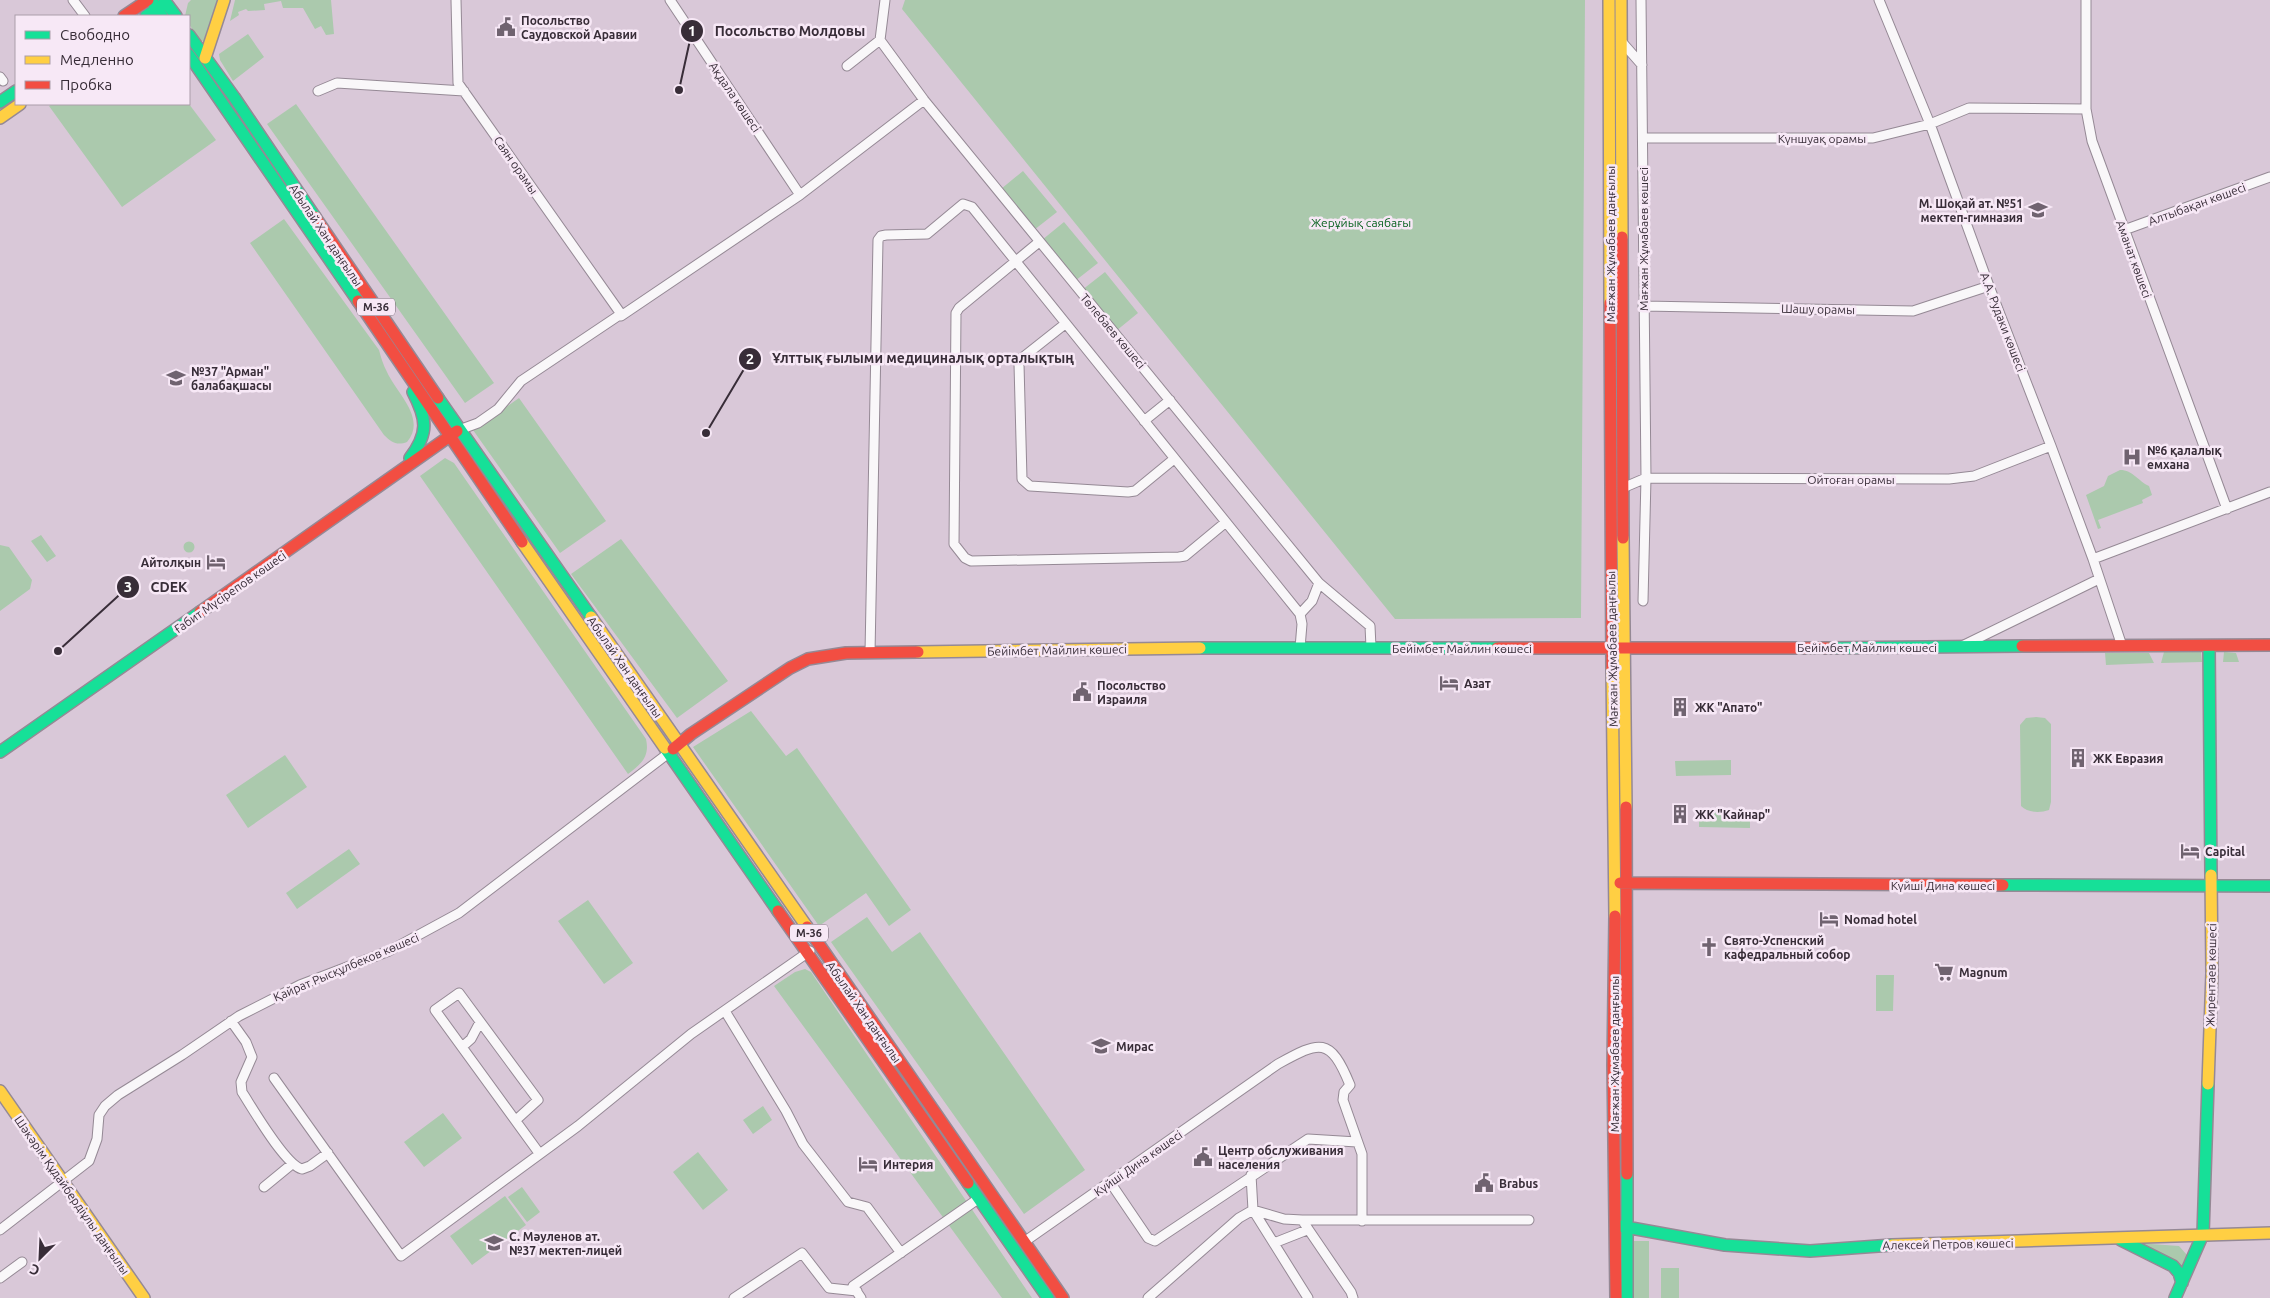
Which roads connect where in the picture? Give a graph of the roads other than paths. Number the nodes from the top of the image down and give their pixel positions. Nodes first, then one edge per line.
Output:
1 (73, 0) edge
2 (224, 0) edge
3 (456, 0) edge
4 (670, 0) edge
5 (885, 0) edge
6 (1609, 0) edge
7 (1621, 0) edge
8 (1641, 0) edge
9 (1879, 0) edge
10 (2086, 0) edge
11 (160, 4) edge
12 (84, 15) edge
13 (127, 15) edge
14 (147, 15) edge
15 (175, 15) edge
16 (190, 36) edge
17 (880, 40) junction
18 (1621, 41) junction
19 (190, 56) edge
20 (205, 58) junction
21 (1642, 65) junction
22 (847, 66) dead end
23 (318, 91) dead end
24 (464, 91) junction
25 (15, 92) edge
26 (924, 100) junction
27 (0, 102) edge
28 (19, 105) edge
29 (2086, 109) junction
30 (0, 118) edge
31 (1930, 124) junction
32 (1644, 138) junction
33 (2270, 177) edge
34 (800, 195) junction
35 (2124, 230) junction
36 (1039, 242) junction
37 (1015, 262) junction
38 (1989, 286) junction
39 (1643, 306) junction
40 (621, 315) junction
41 (1065, 324) junction
42 (388, 344) junction
43 (1170, 400) junction
44 (1144, 421) junction
45 (454, 433) junction
46 (2051, 446) junction
47 (1174, 459) junction
48 (401, 470) junction
49 (1646, 478) junction
50 (1624, 487) junction
51 (2270, 492) edge
52 (2226, 509) junction
53 (1226, 522) junction
54 (2093, 559) junction
55 (2098, 579) junction
56 (1320, 583) junction
57 (1643, 600) dead end
58 (1300, 614) junction
59 (2270, 645) edge
60 (2122, 646) junction
61 (2209, 646) junction
62 (1371, 647) junction
63 (1960, 647) junction
64 (1300, 648) junction
65 (1618, 649) junction
66 (870, 653) junction
67 (680, 744) junction
68 (0, 752) edge
69 (670, 752) junction
70 (1621, 883) junction
71 (2213, 886) junction
72 (2270, 886) edge
73 (820, 948) junction
74 (808, 952) junction
75 (725, 1011) junction
76 (231, 1021) junction
77 (480, 1022) junction
78 (462, 1047) junction
79 (274, 1078) dead end
80 (0, 1091) edge
81 (516, 1120) junction
82 (1358, 1142) junction
83 (328, 1153) junction
84 (540, 1153) junction
85 (292, 1164) junction
86 (1251, 1176) junction
87 (63, 1181) junction
88 (1110, 1182) junction
89 (264, 1187) dead end
90 (978, 1199) junction
91 (1253, 1210) junction
92 (1302, 1220) junction
93 (1528, 1220) dead end
94 (1362, 1221) junction
95 (1616, 1226) junction
96 (1628, 1226) junction
97 (0, 1230) edge
98 (1307, 1230) junction
99 (2270, 1233) edge
100 (2203, 1234) junction
101 (2119, 1238) junction
102 (1024, 1242) junction
103 (1274, 1243) junction
104 (900, 1253) junction
105 (22, 1262) dead end
106 (0, 1278) edge
107 (2182, 1283) junction
108 (859, 1296) edge
109 (144, 1298) edge
110 (734, 1298) edge
111 (1048, 1298) edge
112 (1063, 1298) edge
113 (1148, 1298) edge
114 (1308, 1298) edge
115 (1353, 1298) edge
116 (1616, 1298) edge
117 (1628, 1298) edge
118 (2176, 1298) edge

1 - 12 street
2 - 20 main road
3 - 24 street, Саян орамы
4 - 34 street, Ақдала көшесі
5 - 17 street
6 - 65 main road, Мағжан Жұмабаев даңғылы
7 - 18 main road, Мағжан Жұмабаев даңғылы
8 - 21 street, Мағжан Жұмабаев көшесі
9 - 31 street, А.А. Рудаки көшесі
10 - 29 street, Аманат көшесі
11 - 13 main road
11 - 14 main road
11 - 15 main road
16 - 20 main road, Абылай Хан даңғылы / M-36
17 - 22 street
17 - 26 street, Төлебаев көшесі
18 - 21 street
18 - 50 main road, Мағжан Жұмабаев даңғылы
19 - 42 main road, Абылай Хан даңғылы / M-36
20 - 45 main road, Абылай Хан даңғылы / M-36
21 - 32 street, Мағжан Жұмабаев көшесі
23 - 24 street
24 - 40 street, Саян орамы
25 - 27 main road
26 - 34 street
26 - 36 street, Төлебаев көшесі
28 - 30 main road
29 - 31 street, Күншуақ орамы
29 - 35 street, Аманат көшесі
31 - 32 street, Күншуақ орамы
31 - 38 street, А.А. Рудаки көшесі
32 - 39 street, Мағжан Жұмабаев көшесі
33 - 35 street, Алтыбақан көшесі
34 - 40 street
35 - 52 street, Аманат көшесі
36 - 37 street
36 - 43 street, Төлебаев көшесі
37 - 41 street
37 - 53 street
37 - 66 street
38 - 39 street, Шашу орамы
38 - 46 street, А.А. Рудаки көшесі
39 - 49 street, Мағжан Жұмабаев көшесі
40 - 45 street
41 - 44 street
41 - 47 street
42 - 45 main road, Абылай Хан даңғылы / M-36
42 - 48 main road
43 - 44 street
43 - 56 street, Төлебаев көшесі
44 - 47 street
45 - 48 main road, Ғабит Мүсірепов көшесі
45 - 67 main road, Абылай Хан даңғылы / M-36
45 - 69 main road, Абылай Хан даңғылы / M-36
46 - 49 street, Ойтоған орамы
46 - 54 street, А.А. Рудаки көшесі
47 - 53 street
48 - 68 main road, Ғабит Мүсірепов көшесі
49 - 50 street
49 - 57 street, Мағжан Жұмабаев көшесі
50 - 65 main road, Мағжан Жұмабаев даңғылы
51 - 52 street
52 - 54 street
53 - 58 street
54 - 55 street, А.А. Рудаки көшесі
55 - 60 street, А.А. Рудаки көшесі
55 - 63 street
56 - 58 street
56 - 62 street, Төлебаев көшесі
58 - 64 street
59 - 61 main road, Бейімбет Майлин көшесі
60 - 61 main road, Бейімбет Майлин көшесі
60 - 63 main road, Бейімбет Майлин көшесі
61 - 71 main road, Жирентаев көшесі
62 - 64 main road, Бейімбет Майлин көшесі
62 - 65 main road, Бейімбет Майлин көшесі
63 - 65 main road, Бейімбет Майлин көшесі
64 - 66 main road, Бейімбет Майлин көшесі
65 - 70 main road, Мағжан Жұмабаев даңғылы
66 - 67 main road, Бейімбет Майлин көшесі
67 - 69 main road, Бейімбет Майлин көшесі
67 - 73 main road, Абылай Хан даңғылы / M-36
69 - 74 main road, Абылай Хан даңғылы / M-36
69 - 76 street, Қайрат Рысқұлбеков көшесі
70 - 71 main road, Күйші Дина көшесі
70 - 95 main road, Мағжан Жұмабаев даңғылы
70 - 96 main road, Мағжан Жұмабаев даңғылы
71 - 72 main road, Күйші Дина көшесі
71 - 100 main road, Жирентаев көшесі
73 - 74 street
73 - 102 main road, Абылай Хан даңғылы / M-36
74 - 75 street
74 - 90 main road, Абылай Хан даңғылы / M-36
75 - 84 street
75 - 104 street
76 - 85 street
76 - 87 street, Қайрат Рысқұлбеков көшесі
77 - 78 street
77 - 78 street
77 - 81 street
78 - 81 street
79 - 83 street
80 - 87 main road, Шәкәрім Құдайбердіұлы даңғылы
81 - 84 street
82 - 86 street
82 - 88 street, Күйші Дина көшесі
82 - 94 street
83 - 84 street
83 - 85 street
85 - 89 street
86 - 88 street
86 - 91 street
87 - 97 street, Қайрат Рысқұлбеков көшесі
87 - 109 main road, Шәкәрім Құдайбердіұлы даңғылы
88 - 102 street, Күйші Дина көшесі
90 - 104 street
90 - 111 main road, Абылай Хан даңғылы / M-36
91 - 92 street
91 - 103 street
91 - 113 street
92 - 94 street
92 - 98 street
93 - 94 street
95 - 96 main road, Алексей Петров көшесі
95 - 116 main road, Мағжан Жұмабаев даңғылы
96 - 101 main road, Алексей Петров көшесі
96 - 117 main road, Мағжан Жұмабаев даңғылы
98 - 103 street
98 - 115 street
99 - 100 main road, Алексей Петров көшесі
100 - 101 main road, Алексей Петров көшесі
100 - 107 main road, Жирентаев көшесі
101 - 107 main road
102 - 112 main road, Абылай Хан даңғылы / M-36
103 - 114 street
104 - 108 street
105 - 106 street
107 - 118 main road, Жирентаев көшесі
108 - 110 street

